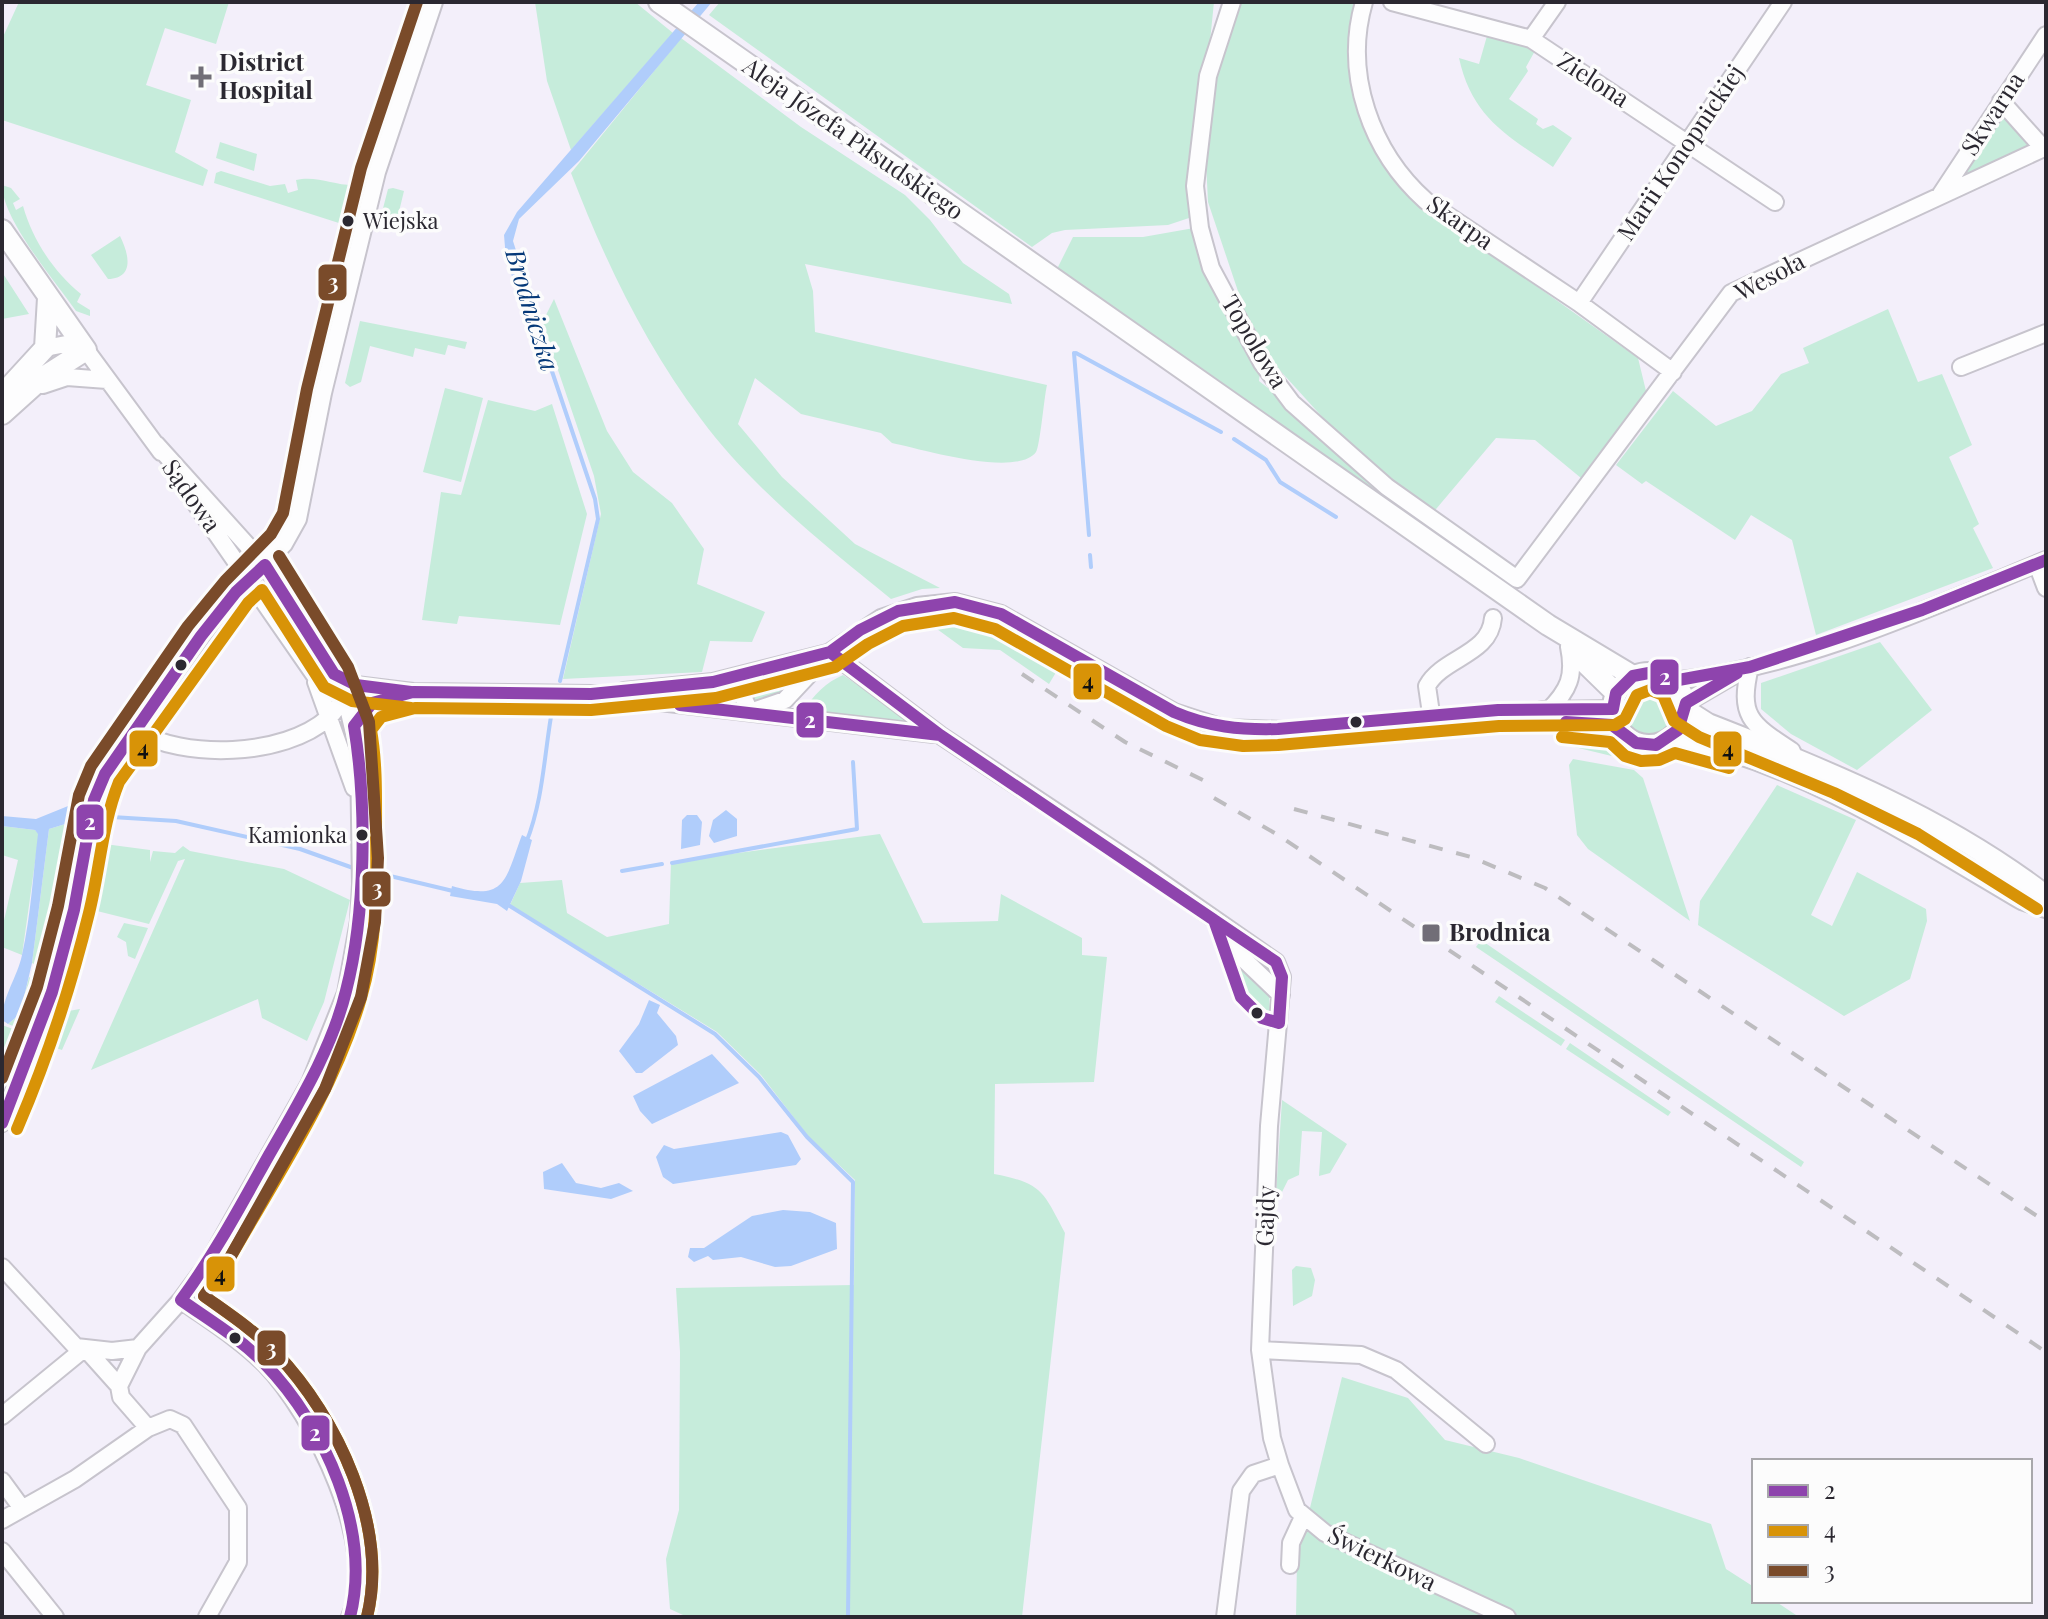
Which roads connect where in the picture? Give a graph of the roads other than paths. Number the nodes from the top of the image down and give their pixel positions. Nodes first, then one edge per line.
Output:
1 (434, 2) edge
2 (659, 2) edge
3 (1232, 2) edge
4 (1364, 2) edge
5 (1392, 2) edge
6 (1549, 2) edge
7 (1557, 2) edge
8 (1783, 2) edge
9 (2046, 35) edge
10 (1531, 39) junction
11 (2001, 101) junction
12 (1689, 143) junction
13 (2044, 147) edge
14 (1941, 194) junction
15 (1775, 202) dead end
16 (2, 230) edge
17 (48, 298) junction
18 (1579, 303) junction
19 (2046, 333) edge
20 (45, 348) junction
21 (86, 350) junction
22 (1961, 367) dead end
23 (1673, 372) junction
24 (107, 380) junction
25 (12, 396) edge
26 (2, 414) edge
27 (156, 444) junction
28 (2041, 562) edge
29 (265, 565) junction
30 (249, 579) junction
31 (1517, 579) joint
32 (2046, 588) edge
33 (1493, 618) dead end
34 (1548, 625) junction
35 (1569, 647) junction
36 (830, 652) junction
37 (1750, 667) junction
38 (312, 673) junction
39 (753, 674) junction
40 (1633, 676) junction
41 (1673, 681) junction
42 (591, 694) junction
43 (355, 695) junction
44 (1686, 706) junction
45 (1615, 709) junction
46 (1548, 711) junction
47 (750, 712) junction
48 (330, 717) junction
49 (1432, 721) junction
50 (354, 726) junction
51 (135, 730) junction
52 (940, 735) junction
53 (1674, 736) junction
54 (357, 744) junction
55 (1813, 765) junction
56 (358, 800) junction
57 (2046, 896) edge
58 (2046, 907) edge
59 (2, 1123) edge
60 (2, 1267) edge
61 (181, 1300) junction
62 (85, 1348) junction
63 (138, 1348) junction
64 (1260, 1350) junction
65 (119, 1386) junction
66 (2, 1416) edge
67 (148, 1428) junction
68 (1272, 1438) joint
69 (1486, 1444) dead end
70 (1280, 1465) junction
71 (2, 1481) edge
72 (21, 1507) junction
73 (1303, 1517) junction
74 (2, 1520) edge
75 (2, 1551) edge
76 (1290, 1565) dead end
77 (357, 1598) junction
78 (55, 1617) edge
79 (207, 1617) edge
80 (350, 1617) edge
81 (363, 1617) edge
82 (1225, 1617) edge
83 (1507, 1617) edge

1 - 29 street
2 - 34 main road, Aleja Józefa Piłsudskiego
3 - 31 street, Topolowa
4 - 18 street, Skarpa
5 - 10 street, Zielona
6 - 10 street
7 - 10 street
8 - 12 street, Marii Konopnickiej
9 - 11 street, Skwarna
10 - 12 street, Zielona
11 - 13 street, Wesoła
11 - 14 street, Skwarna
12 - 15 street, Zielona
12 - 18 street, Marii Konopnickiej
13 - 14 street, Wesoła
14 - 23 street, Wesoła
16 - 17 main road, Sądowa
17 - 20 main road
17 - 21 main road, Sądowa
18 - 23 street, Skarpa
19 - 22 street
20 - 21 street
20 - 25 main road
21 - 24 street, Sądowa
21 - 25 main road
23 - 31 street, Wesoła
24 - 25 street
24 - 27 street, Sądowa
25 - 26 main road
27 - 29 street, Sądowa
27 - 30 street, Sądowa
28 - 32 street
28 - 37 street
29 - 30 street
29 - 43 street, Sądowa
30 - 38 street, Sądowa
30 - 51 street
33 - 49 street
34 - 35 main road
34 - 40 main road
35 - 45 main road
35 - 46 street
36 - 39 street
36 - 47 street
36 - 49 street
36 - 52 street
37 - 41 street
37 - 44 street
37 - 55 street
38 - 43 street, Sądowa
38 - 48 street
39 - 42 street
39 - 47 street
40 - 41 main road
40 - 45 main road
41 - 44 main road
42 - 43 street
42 - 47 street
43 - 48 street
43 - 50 street
43 - 50 street
44 - 53 main road
44 - 55 main road
45 - 46 street
45 - 49 street
45 - 53 main road
46 - 49 street
47 - 52 street
48 - 51 street
48 - 54 street
48 - 56 street
50 - 54 street
51 - 59 street
52 - 64 street, Gajdy
53 - 58 main road
54 - 56 street
55 - 57 main road
56 - 61 street
60 - 62 street
61 - 63 street
61 - 77 street
62 - 63 street
62 - 65 street
62 - 66 street
63 - 65 street
64 - 68 street, Gajdy
64 - 69 street
65 - 67 street
67 - 72 street
67 - 79 street
68 - 70 street, Świerkowa
70 - 73 street, Świerkowa
70 - 82 street
71 - 72 street
72 - 74 street
73 - 76 street, Świerkowa
73 - 83 street, Świerkowa
75 - 78 street
77 - 80 street
77 - 81 street

